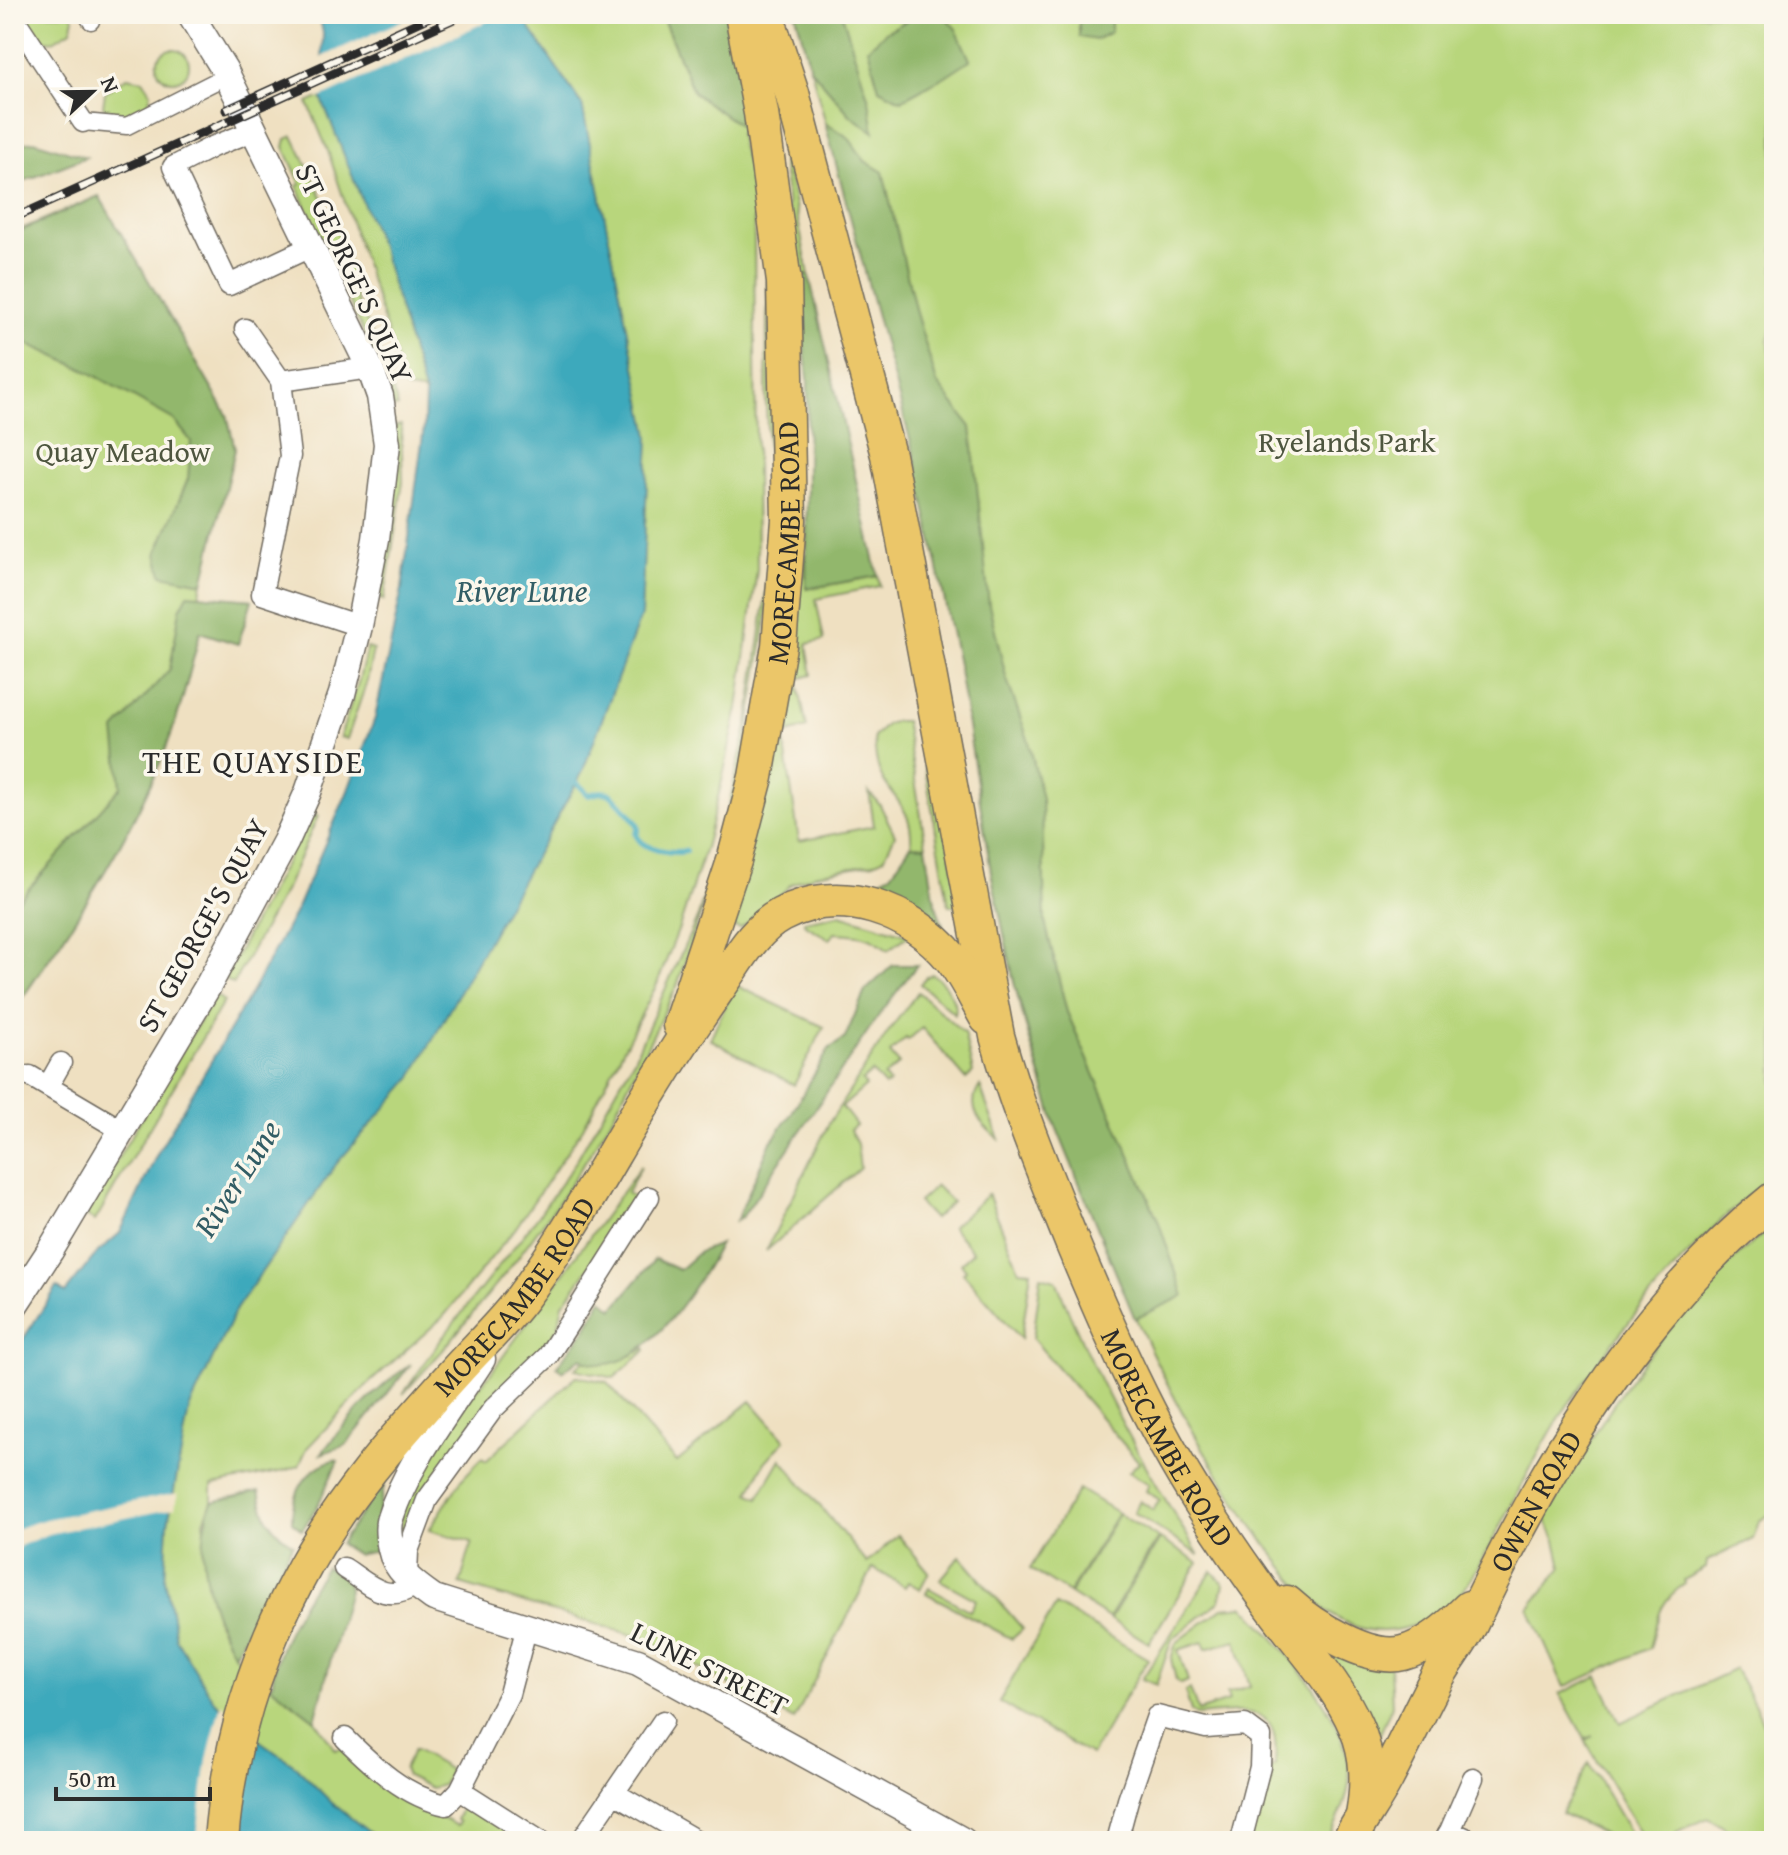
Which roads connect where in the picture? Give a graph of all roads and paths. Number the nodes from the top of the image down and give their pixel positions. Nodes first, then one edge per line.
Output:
1 (190, 14) edge
2 (742, 14) edge
3 (766, 14) edge
4 (14, 18) edge
5 (214, 82) dead end
6 (83, 122) joint
7 (253, 131) junction
8 (310, 247) junction
9 (245, 329) dead end
10 (370, 368) junction
11 (281, 381) junction
12 (359, 626) junction
13 (997, 1036) junction
14 (668, 1059) junction
15 (61, 1063) dead end
16 (123, 1131) junction
17 (649, 1197) dead end
18 (1774, 1199) edge
19 (521, 1299) junction
20 (14, 1306) edge
21 (1226, 1539) junction
22 (344, 1568) dead end
23 (411, 1580) junction
24 (1481, 1596) junction
25 (527, 1626) junction
26 (1405, 1653) junction
27 (1440, 1673) junction
28 (663, 1721) dead end
29 (345, 1738) dead end
30 (1473, 1778) dead end
31 (460, 1790) junction
32 (614, 1793) junction
33 (1353, 1835) edge
34 (1447, 1836) edge
35 (221, 1841) edge
36 (540, 1841) edge
37 (581, 1841) edge
38 (697, 1841) edge
39 (963, 1841) edge
40 (1117, 1841) edge
41 (1241, 1841) edge
42 (1472, 1841) edge

1 - 7 street, ST GEORGE'S QUAY
2 - 14 main road, MORECAMBE ROAD
3 - 13 main road, MORECAMBE ROAD
4 - 6 street
5 - 6 street
7 - 8 street, ST GEORGE'S QUAY
7 - 8 street
8 - 10 street, ST GEORGE'S QUAY
9 - 11 street
10 - 11 street
10 - 12 street, ST GEORGE'S QUAY
11 - 12 street
12 - 16 street, ST GEORGE'S QUAY
13 - 14 main road, MORECAMBE ROAD
13 - 21 main road, MORECAMBE ROAD
14 - 19 main road, MORECAMBE ROAD
15 - 16 street
16 - 20 street, ST GEORGE'S QUAY
17 - 23 street
18 - 24 main road, OWEN ROAD
19 - 23 street
19 - 35 main road, MORECAMBE ROAD
21 - 26 main road
21 - 33 main road, MORECAMBE ROAD
22 - 23 street
23 - 25 street, LUNE STREET
24 - 26 main road
24 - 27 main road, OWEN ROAD
25 - 31 street
25 - 39 street, LUNE STREET
26 - 27 main road
27 - 33 main road, OWEN ROAD
28 - 32 street
29 - 31 street
30 - 34 street
31 - 36 street
32 - 37 street
32 - 38 street
34 - 42 street
40 - 41 street

